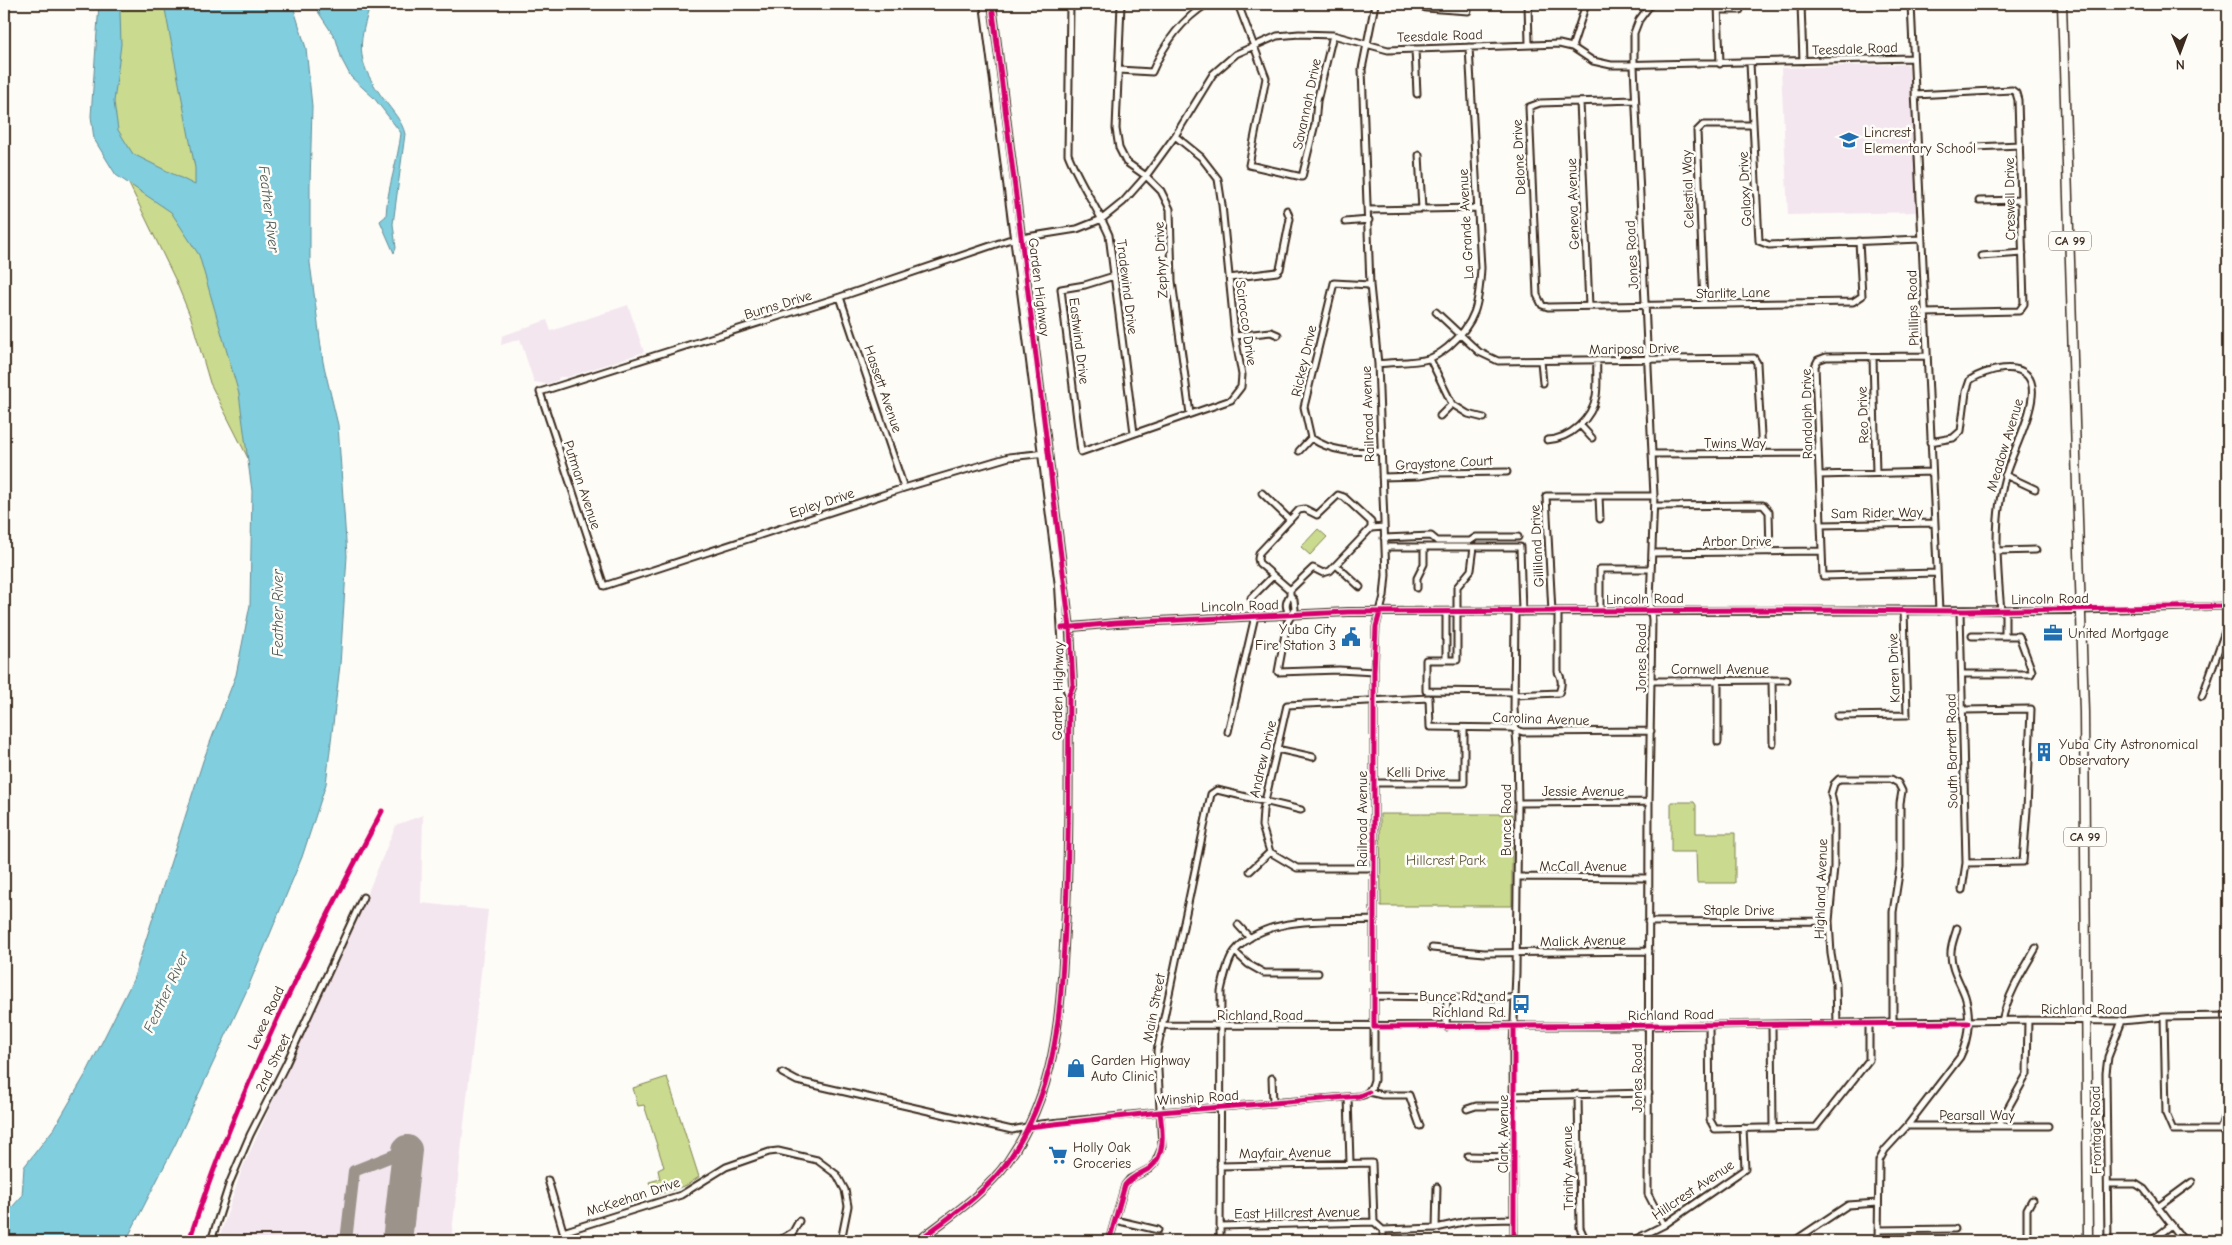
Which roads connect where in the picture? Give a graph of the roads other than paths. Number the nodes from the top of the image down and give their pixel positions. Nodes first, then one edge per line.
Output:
1 (984, 4) edge
2 (992, 4) edge
3 (1070, 4) edge
4 (1121, 4) edge
5 (1207, 4) edge
6 (1238, 4) edge
7 (1375, 4) edge
8 (1415, 4) edge
9 (1468, 4) edge
10 (1528, 4) edge
11 (1586, 4) edge
12 (1651, 4) edge
13 (1801, 4) edge
14 (1911, 4) edge
15 (2062, 4) edge
16 (1719, 7) edge
17 (1740, 10) dead end
18 (1334, 35) junction
19 (1366, 43) junction
20 (1529, 44) junction
21 (1254, 46) junction
22 (1470, 47) junction
23 (1572, 47) junction
24 (1415, 49) junction
25 (1913, 58) junction
26 (1803, 61) junction
27 (1750, 63) junction
28 (1720, 64) junction
29 (1634, 66) junction
30 (1119, 70) junction
31 (1417, 94) dead end
32 (1915, 95) junction
33 (1635, 100) junction
34 (1580, 102) junction
35 (1753, 125) junction
36 (1175, 136) junction
37 (2020, 145) junction
38 (1975, 146) dead end
39 (1419, 155) dead end
40 (1146, 176) junction
41 (2021, 200) junction
42 (1979, 201) dead end
43 (1477, 208) junction
44 (1422, 209) junction
45 (1287, 210) dead end
46 (1368, 210) junction
47 (1102, 219) junction
48 (1368, 220) junction
49 (1345, 222) dead end
50 (1022, 237) junction
51 (1014, 238) junction
52 (1921, 239) junction
53 (1859, 242) junction
54 (2022, 253) junction
55 (1981, 256) dead end
56 (1114, 276) junction
57 (1229, 278) junction
58 (1370, 286) junction
59 (840, 297) junction
60 (1704, 304) junction
61 (1589, 306) junction
62 (1646, 306) junction
63 (1548, 307) joint
64 (1436, 312) dead end
65 (1924, 313) junction
66 (1278, 335) dead end
67 (1461, 335) junction
68 (1235, 336) junction
69 (1926, 356) junction
70 (1873, 357) junction
71 (1430, 359) junction
72 (1647, 360) junction
73 (1541, 361) junction
74 (1597, 361) junction
75 (1378, 364) junction
76 (1543, 383) dead end
77 (540, 392) joint
78 (1452, 404) junction
79 (1190, 414) junction
80 (1440, 416) dead end
81 (1484, 418) dead end
82 (1581, 426) junction
83 (1134, 433) junction
84 (1311, 438) junction
85 (1592, 438) dead end
86 (1547, 440) dead end
87 (1930, 442) junction
88 (1299, 451) dead end
89 (1381, 451) junction
90 (1049, 452) junction
91 (1081, 452) joint
92 (1042, 453) junction
93 (1652, 454) junction
94 (1762, 454) junction
95 (1818, 454) junction
96 (1507, 472) dead end
97 (1932, 472) junction
98 (1876, 473) junction
99 (1819, 475) junction
100 (2005, 475) junction
101 (1382, 477) junction
102 (904, 488) junction
103 (2035, 488) dead end
104 (1262, 493) dead end
105 (1599, 496) junction
106 (1654, 496) junction
107 (1654, 506) junction
108 (1600, 519) dead end
109 (1290, 520) junction
110 (1934, 523) junction
111 (1370, 525) junction
112 (1384, 525) junction
113 (1821, 525) junction
114 (1518, 537) dead end
115 (1384, 538) junction
116 (1424, 547) junction
117 (1474, 547) junction
118 (1385, 548) junction
119 (2036, 550) dead end
120 (1822, 551) junction
121 (1996, 551) junction
122 (1770, 552) junction
123 (1652, 553) junction
124 (1336, 565) junction
125 (1651, 569) junction
126 (1936, 573) junction
127 (1273, 576) junction
128 (604, 586) joint
129 (1360, 587) dead end
130 (1417, 588) dead end
131 (1290, 593) junction
132 (1250, 598) dead end
133 (2228, 606) edge
134 (1651, 610) junction
135 (1904, 610) junction
136 (2081, 610) junction
137 (1600, 611) junction
138 (1939, 611) junction
139 (1960, 611) junction
140 (2003, 611) junction
141 (1380, 612) junction
142 (1446, 612) junction
143 (1457, 612) junction
144 (1518, 612) junction
145 (1555, 612) junction
146 (1290, 615) junction
147 (1255, 616) junction
148 (2228, 623) edge
149 (1062, 628) junction
150 (1070, 628) junction
151 (1972, 636) dead end
152 (2005, 636) junction
153 (1446, 660) junction
154 (1374, 672) junction
155 (1962, 674) junction
156 (1718, 680) junction
157 (1772, 680) junction
158 (1787, 680) dead end
159 (1652, 681) junction
160 (1514, 693) junction
161 (1069, 695) junction
162 (2202, 697) dead end
163 (1374, 700) junction
164 (1962, 710) junction
165 (1837, 716) dead end
166 (1430, 727) joint
167 (1464, 728) junction
168 (1516, 730) junction
169 (1651, 731) junction
170 (1228, 732) dead end
171 (1718, 742) dead end
172 (1773, 743) dead end
173 (1277, 748) junction
174 (1313, 757) dead end
175 (1373, 783) junction
176 (1265, 800) junction
177 (1649, 802) junction
178 (1518, 803) junction
179 (1301, 810) dead end
180 (1270, 852) junction
181 (1966, 863) junction
182 (1374, 868) junction
183 (1250, 871) dead end
184 (1517, 877) junction
185 (1648, 878) junction
186 (1962, 890) dead end
187 (363, 898) dead end
188 (1374, 920) junction
189 (1830, 920) junction
190 (1648, 922) junction
191 (1238, 925) dead end
192 (1957, 928) dead end
193 (1250, 938) junction
194 (1432, 948) dead end
195 (2036, 948) dead end
196 (1649, 951) junction
197 (1235, 952) junction
198 (1517, 953) junction
199 (1318, 973) dead end
200 (1374, 996) junction
201 (1447, 997) junction
202 (1515, 998) junction
203 (2228, 1016) edge
204 (2164, 1017) junction
205 (2028, 1020) junction
206 (2002, 1021) junction
207 (2086, 1021) junction
208 (2122, 1021) junction
209 (1968, 1023) junction
210 (1837, 1024) junction
211 (1869, 1024) junction
212 (1893, 1024) junction
213 (1161, 1025) junction
214 (1709, 1025) junction
215 (1772, 1025) junction
216 (1220, 1026) junction
217 (1649, 1026) junction
218 (1374, 1027) junction
219 (1446, 1027) junction
220 (1514, 1027) junction
221 (782, 1073) dead end
222 (1272, 1078) dead end
223 (1369, 1092) junction
224 (1649, 1093) junction
225 (1578, 1094) junction
226 (1514, 1096) junction
227 (1348, 1097) junction
228 (1273, 1103) junction
229 (2228, 1105) edge
230 (1514, 1106) junction
231 (1220, 1108) junction
232 (1468, 1109) dead end
233 (1160, 1112) junction
234 (1420, 1126) dead end
235 (1907, 1126) junction
236 (1998, 1126) junction
237 (2048, 1126) dead end
238 (1028, 1127) junction
239 (1743, 1128) junction
240 (1773, 1128) junction
241 (2220, 1130) junction
242 (2228, 1135) edge
243 (1468, 1156) dead end
244 (1514, 1158) junction
245 (1350, 1163) junction
246 (1220, 1166) junction
247 (548, 1180) dead end
248 (2192, 1182) dead end
249 (2108, 1184) junction
250 (1436, 1187) dead end
251 (2032, 1200) dead end
252 (1878, 1203) junction
253 (2158, 1207) junction
254 (1514, 1219) junction
255 (1115, 1220) junction
256 (799, 1221) dead end
257 (1374, 1222) junction
258 (1664, 1225) junction
259 (2172, 1225) junction
260 (1220, 1226) junction
261 (1436, 1228) junction
262 (1955, 1229) dead end
263 (1158, 1230) dead end
264 (1383, 1230) junction
265 (1878, 1230) junction
266 (563, 1232) junction
267 (211, 1241) edge
268 (566, 1241) edge
269 (778, 1241) edge
270 (841, 1241) edge
271 (918, 1241) edge
272 (1110, 1241) edge
273 (1220, 1241) edge
274 (1384, 1241) edge
275 (1514, 1241) edge
276 (1586, 1241) edge
277 (1632, 1241) edge
278 (1794, 1241) edge
279 (1878, 1241) edge
280 (2027, 1241) edge
281 (2088, 1241) edge
282 (2108, 1241) edge
283 (2151, 1241) edge
284 (2184, 1241) edge

1 - 51 main road, Garden Highway
2 - 50 main road, Garden Highway
3 - 47 street, Tradewind Drive
4 - 30 street, Zephyr Drive
5 - 30 street
6 - 21 street
7 - 19 street, Railroad Avenue
8 - 9 street
10 - 20 street
11 - 23 street
12 - 29 street, Jones Road
13 - 26 street
14 - 25 street, Phillips Road
15 - 136 highway, CA 99
16 - 17 street
16 - 28 street
18 - 19 street, Teesdale Road
18 - 21 street, Teesdale Road
18 - 21 street, Savannah Drive
19 - 24 street, Teesdale Road
19 - 46 street, Railroad Avenue
20 - 22 street, Teesdale Road
20 - 23 street, Teesdale Road
21 - 36 street, Teesdale Road
22 - 24 street, Teesdale Road
22 - 43 street, La Grande Avenue
23 - 29 street, Teesdale Road
24 - 31 street
25 - 26 street, Teesdale Road
25 - 32 street, Phillips Road
26 - 27 street, Teesdale Road
27 - 28 street, Teesdale Road
27 - 35 street, Galaxy Drive
28 - 29 street, Teesdale Road
29 - 33 street, Jones Road
30 - 40 street, Zephyr Drive
32 - 37 street, Creswell Drive
32 - 52 street, Phillips Road
33 - 34 street, Delone Drive
33 - 62 street, Jones Road
34 - 61 street, Geneva Avenue
34 - 63 street, Delone Drive
35 - 53 street, Galaxy Drive
35 - 60 street, Celestial Way
36 - 40 street, Teesdale Road
36 - 57 street, Scirocco Drive
37 - 38 street
37 - 41 street, Creswell Drive
39 - 44 street
40 - 47 street, Teesdale Road
40 - 79 street, Zephyr Drive
41 - 42 street
41 - 54 street, Creswell Drive
43 - 44 street
43 - 67 street, La Grande Avenue
44 - 46 street
45 - 57 street
46 - 48 street, Railroad Avenue
47 - 50 street, Teesdale Road
47 - 56 street, Tradewind Drive
48 - 49 street
48 - 58 street, Railroad Avenue
50 - 51 street, Burns Drive
50 - 90 main road, Garden Highway
51 - 59 street, Burns Drive
51 - 92 main road, Garden Highway
52 - 53 street, Galaxy Drive
52 - 65 street, Phillips Road
53 - 60 street, Starlite Lane
54 - 55 street
54 - 65 street, Creswell Drive
56 - 83 street, Tradewind Drive
56 - 91 street, Eastwind Drive
57 - 68 street, Scirocco Drive
58 - 75 street, Railroad Avenue
58 - 84 street, Rickey Drive
59 - 77 street, Burns Drive
59 - 102 street, Hassett Avenue
60 - 62 street, Starlite Lane
61 - 62 street, Starlite Lane
61 - 63 street, Starlite Lane
62 - 72 street, Jones Road
64 - 67 street, Mariposa Drive
65 - 69 street, Phillips Road
66 - 68 street
67 - 71 street, La Grande Avenue
67 - 73 street, Mariposa Drive
68 - 79 street, Scirocco Drive
69 - 70 street, Randolph Drive
69 - 87 street, Phillips Road
70 - 95 street, Randolph Drive
70 - 98 street, Reo Drive
71 - 75 street
71 - 78 street
72 - 74 street, Mariposa Drive
72 - 93 street, Jones Road
72 - 94 street, Mariposa Drive
73 - 74 street, Mariposa Drive
73 - 76 street
74 - 82 street
75 - 89 street, Railroad Avenue
77 - 128 street, Putman Avenue
78 - 80 street
78 - 81 street
79 - 83 street, Scirocco Drive
82 - 85 street
82 - 86 street
83 - 91 street, Scirocco Drive
84 - 88 street
84 - 89 street
87 - 97 street, Phillips Road
87 - 100 street, Meadow Avenue
89 - 101 street, Railroad Avenue
90 - 92 street, Epley Drive
90 - 150 main road, Garden Highway
92 - 102 street, Epley Drive
92 - 149 main road, Garden Highway
93 - 94 street, Twins Way
93 - 106 street, Jones Road
94 - 95 street, Twins Way
95 - 99 street, Randolph Drive
96 - 101 street, Graystone Court
97 - 98 street
97 - 110 street, Phillips Road
98 - 99 street
99 - 113 street, Randolph Drive
100 - 103 street
100 - 121 street, Meadow Avenue
101 - 112 street, Railroad Avenue
102 - 128 street, Epley Drive
104 - 109 street
105 - 106 street, Gilliland Drive
105 - 108 street
105 - 145 street, Gilliland Drive
106 - 107 street, Jones Road
107 - 122 street
107 - 123 street, Jones Road
109 - 111 street
109 - 127 street
110 - 113 street, Sam Rider Way
110 - 126 street, Phillips Road
111 - 112 street
111 - 124 street
112 - 115 street, Railroad Avenue
113 - 120 street, Randolph Drive
114 - 115 street
115 - 118 street, Railroad Avenue
116 - 117 street
116 - 118 street
116 - 130 street
117 - 143 street
117 - 144 street, Bunce Road
118 - 141 street, Railroad Avenue
119 - 121 street
120 - 122 street, Arbor Drive
120 - 126 street, Randolph Drive
121 - 140 street, Meadow Avenue
122 - 123 street, Arbor Drive
123 - 125 street, Jones Road
124 - 129 street
124 - 131 street
125 - 134 street, Jones Road
125 - 137 street
126 - 138 street, Phillips Road
127 - 131 street
127 - 132 street
131 - 146 street
133 - 136 street, Lincoln Road
134 - 135 main road, Lincoln Road
134 - 137 main road, Lincoln Road
134 - 159 street, Jones Road
135 - 138 main road, Lincoln Road
135 - 165 street, Karen Drive
136 - 140 main road, Lincoln Road
136 - 207 highway, CA 99
137 - 145 main road, Lincoln Road
138 - 139 main road, Lincoln Road
139 - 140 main road, Lincoln Road
139 - 155 street, South Barrett Road
140 - 152 street, Meadow Avenue
141 - 142 main road, Lincoln Road
141 - 146 main road, Lincoln Road
141 - 154 street, Railroad Avenue
142 - 143 main road, Lincoln Road
142 - 153 street
143 - 144 main road, Lincoln Road
143 - 153 street
144 - 145 main road, Lincoln Road
144 - 160 street, Bunce Road
145 - 160 street
146 - 147 main road, Lincoln Road
146 - 154 street
147 - 150 main road, Lincoln Road
147 - 170 street
148 - 162 street
149 - 150 main road, Lincoln Road
149 - 161 main road, Garden Highway
150 - 161 main road, Garden Highway
151 - 152 street
152 - 155 street
153 - 160 street
154 - 163 street, Railroad Avenue
155 - 164 street, South Barrett Road
156 - 157 street, Cornwell Avenue
156 - 159 street, Cornwell Avenue
156 - 171 street
157 - 158 street, Cornwell Avenue
157 - 172 street
159 - 169 street, Jones Road
160 - 168 street, Bunce Road
161 - 238 main road, Garden Highway
163 - 166 street, Andrew Drive
163 - 173 street, Andrew Drive
163 - 175 street, Railroad Avenue
164 - 181 street, South Barrett Road
164 - 181 street
166 - 167 street, Carolina Avenue
167 - 168 street, Carolina Avenue
167 - 175 street, Kelli Drive
168 - 169 street, Carolina Avenue
168 - 178 street, Bunce Road
169 - 177 street, Jones Road
173 - 174 street
173 - 176 street, Andrew Drive
175 - 182 street, Railroad Avenue
176 - 179 street
176 - 180 street, Andrew Drive
176 - 213 street, Main Street
177 - 178 street, Jessie Avenue
177 - 185 street, Jones Road
178 - 184 street, Bunce Road
180 - 182 street
180 - 183 street
181 - 186 street, South Barrett Road
182 - 188 street, Railroad Avenue
184 - 185 street, McCall Avenue
184 - 198 street, Bunce Road
185 - 190 street, Jones Road
187 - 267 street, 2nd Street
188 - 193 street
188 - 200 street, Railroad Avenue
189 - 190 street, Staple Drive
189 - 210 street, Highland Avenue
189 - 212 street, Highland Avenue
190 - 196 street, Jones Road
191 - 193 street
192 - 209 street
193 - 197 street
194 - 198 street, Malick Avenue
195 - 206 street
196 - 198 street, Malick Avenue
196 - 217 street, Jones Road
197 - 199 street
197 - 216 street
198 - 202 street, Bunce Road
200 - 201 street
200 - 218 street, Railroad Avenue
201 - 202 street
201 - 219 street
202 - 220 street, Bunce Road
203 - 204 street, Richland Road
204 - 208 street, Richland Road
204 - 241 street
205 - 206 street, Richland Road
205 - 207 street, Richland Road
205 - 236 street
206 - 209 street, Richland Road
207 - 208 street, Richland Road
207 - 281 highway, CA 99
208 - 249 street, Frontage Road
209 - 212 street, Richland Road
209 - 235 street
210 - 211 street, Richland Road
210 - 215 street, Richland Road
211 - 212 street, Richland Road
211 - 240 street
213 - 216 street, Richland Road
213 - 233 street, Main Street
214 - 215 street, Richland Road
214 - 217 street, Richland Road
214 - 239 street
215 - 240 street
216 - 218 street, Richland Road
216 - 231 street
217 - 220 street, Richland Road
217 - 224 street, Jones Road
218 - 219 street, Richland Road
218 - 223 street, Railroad Avenue
219 - 220 street, Richland Road
220 - 226 street, Clark Avenue
221 - 238 street, Winship Road
222 - 228 street
223 - 227 street, Winship Road
223 - 234 street
224 - 225 street
224 - 258 street, Jones Road
225 - 226 street
225 - 276 street, Trinity Avenue
226 - 230 street, Clark Avenue
227 - 228 street, Winship Road
227 - 245 street
228 - 231 street, Winship Road
229 - 241 street
230 - 232 street
230 - 244 street, Clark Avenue
231 - 233 street, Winship Road
231 - 246 street
233 - 238 street, Winship Road
233 - 255 street, Main Street
235 - 236 street, Pearsall Way
235 - 252 street
236 - 237 street, Pearsall Way
238 - 271 main road, Garden Highway
239 - 240 street
239 - 258 street, Hillcrest Avenue
241 - 242 street
243 - 244 street
244 - 254 street, Clark Avenue
245 - 246 street, Mayfair Avenue
245 - 257 street, Mayfair Avenue
246 - 260 street
247 - 266 street
248 - 253 street
249 - 253 street
249 - 282 street, Frontage Road
250 - 261 street
251 - 280 street
252 - 265 street
252 - 278 street
253 - 259 street
254 - 261 street
254 - 275 street, Clark Avenue
255 - 263 street
255 - 272 street, Main Street
256 - 269 street
257 - 260 street, East Hillcrest Avenue
257 - 264 street
258 - 277 street, Hillcrest Avenue
259 - 283 street
259 - 284 street
260 - 273 street
261 - 264 street
262 - 265 street
264 - 274 street
265 - 279 street
266 - 268 street
266 - 270 street, McKeehan Drive

